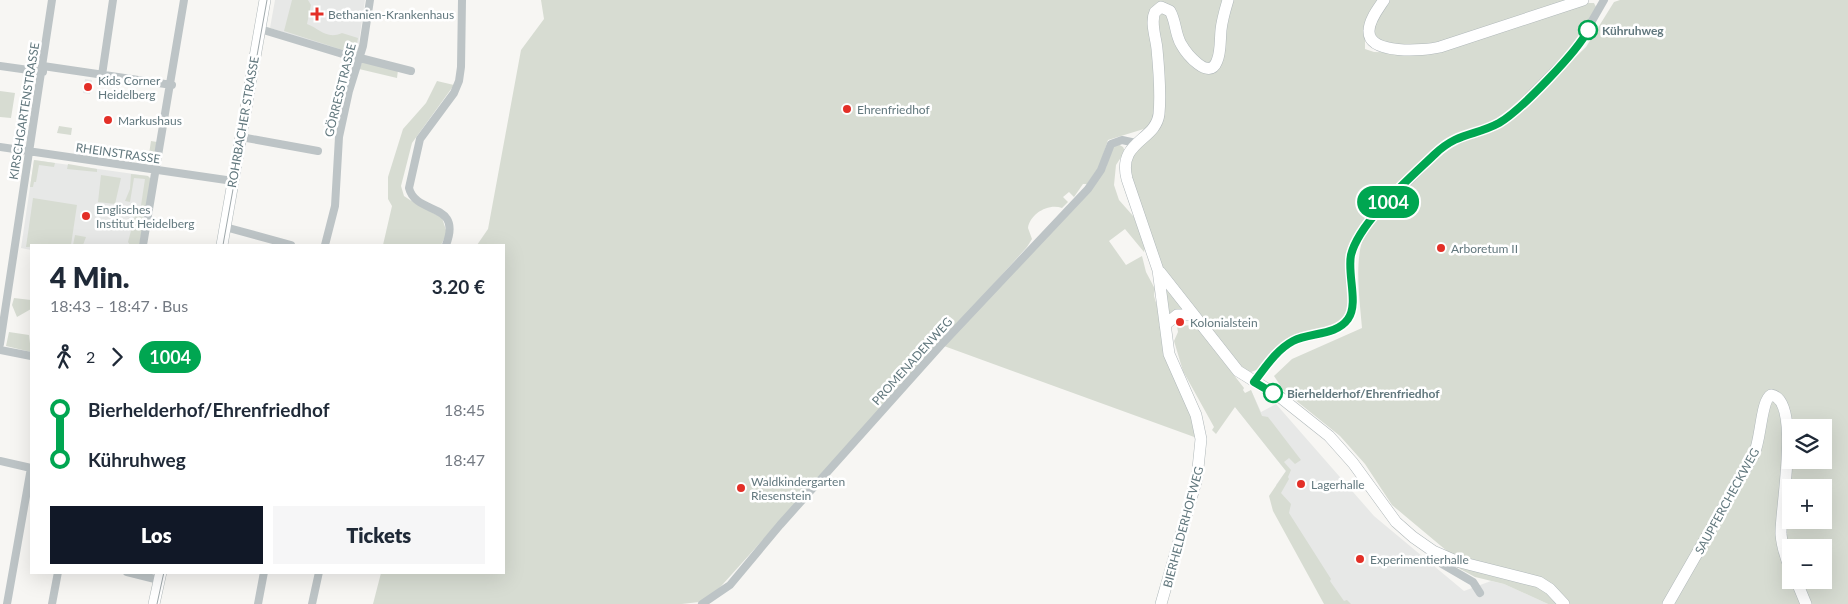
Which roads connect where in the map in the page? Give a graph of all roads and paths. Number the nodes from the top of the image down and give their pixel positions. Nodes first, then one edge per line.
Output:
1 (48, 0) edge
2 (52, 0) edge
3 (113, 0) edge
4 (184, 0) edge
5 (265, 0) edge
6 (370, 0) edge
7 (462, 0) edge
8 (1228, 0) edge
9 (1384, 0) edge
10 (1583, 0) edge
11 (1604, 0) edge
12 (260, 28) junction
13 (360, 59) junction
14 (0, 66) edge
15 (43, 69) junction
16 (411, 71) dead end
17 (102, 74) junction
18 (172, 86) junction
19 (241, 137) junction
20 (1136, 143) junction
21 (0, 147) edge
22 (318, 151) dead end
23 (29, 152) junction
24 (158, 170) junction
25 (233, 182) junction
26 (225, 227) junction
27 (143, 244) edge
28 (222, 244) edge
29 (287, 244) edge
30 (325, 244) edge
31 (446, 244) edge
32 (1158, 270) junction
33 (1194, 316) junction
34 (1165, 325) junction
35 (0, 344) edge
36 (0, 350) edge
37 (30, 356) edge
38 (1254, 382) junction
39 (0, 461) edge
40 (30, 468) edge
41 (30, 474) edge
42 (1782, 540) edge
43 (1438, 554) junction
44 (58, 574) edge
45 (144, 574) edge
46 (264, 574) edge
47 (319, 574) edge
48 (160, 576) edge
49 (1800, 589) edge
50 (1480, 593) dead end
51 (7, 604) edge
52 (52, 604) edge
53 (154, 604) edge
54 (258, 604) edge
55 (312, 604) edge
56 (702, 604) edge
57 (1162, 604) edge
58 (1564, 604) edge
59 (1668, 604) edge
60 (1806, 604) edge

1 - 2 street
2 - 15 street, KIRSCHGARTENSTRASSE
3 - 17 street
4 - 18 street
5 - 12 street, ROHRBACHER STRASSE
6 - 13 street, GÖRRESSTRASSE
7 - 31 street
8 - 20 street, BIERHELDERHOFWEG
9 - 10 street
11 - 38 street
12 - 13 street
12 - 19 street, ROHRBACHER STRASSE
13 - 16 street
13 - 30 street, GÖRRESSTRASSE
14 - 15 street
15 - 17 street
15 - 23 street, KIRSCHGARTENSTRASSE
17 - 18 street
18 - 24 street
19 - 22 street
19 - 25 street, ROHRBACHER STRASSE
20 - 32 street, BIERHELDERHOFWEG
20 - 56 street, PROMENADENWEG
21 - 23 street, RHEINSTRASSE
23 - 24 street, RHEINSTRASSE
23 - 35 street, KIRSCHGARTENSTRASSE
24 - 25 street, RHEINSTRASSE
24 - 27 street
25 - 26 street, ROHRBACHER STRASSE
26 - 28 street, ROHRBACHER STRASSE
26 - 29 street
32 - 33 street
32 - 34 street, BIERHELDERHOFWEG
33 - 34 street
33 - 38 street
34 - 57 street, BIERHELDERHOFWEG
36 - 37 street
38 - 43 street
39 - 40 street
41 - 51 street
42 - 59 street, SAUPFERCHECKWEG
43 - 50 street
43 - 58 street
44 - 52 street
45 - 48 street
46 - 54 street
47 - 55 street
48 - 53 street
49 - 60 street

